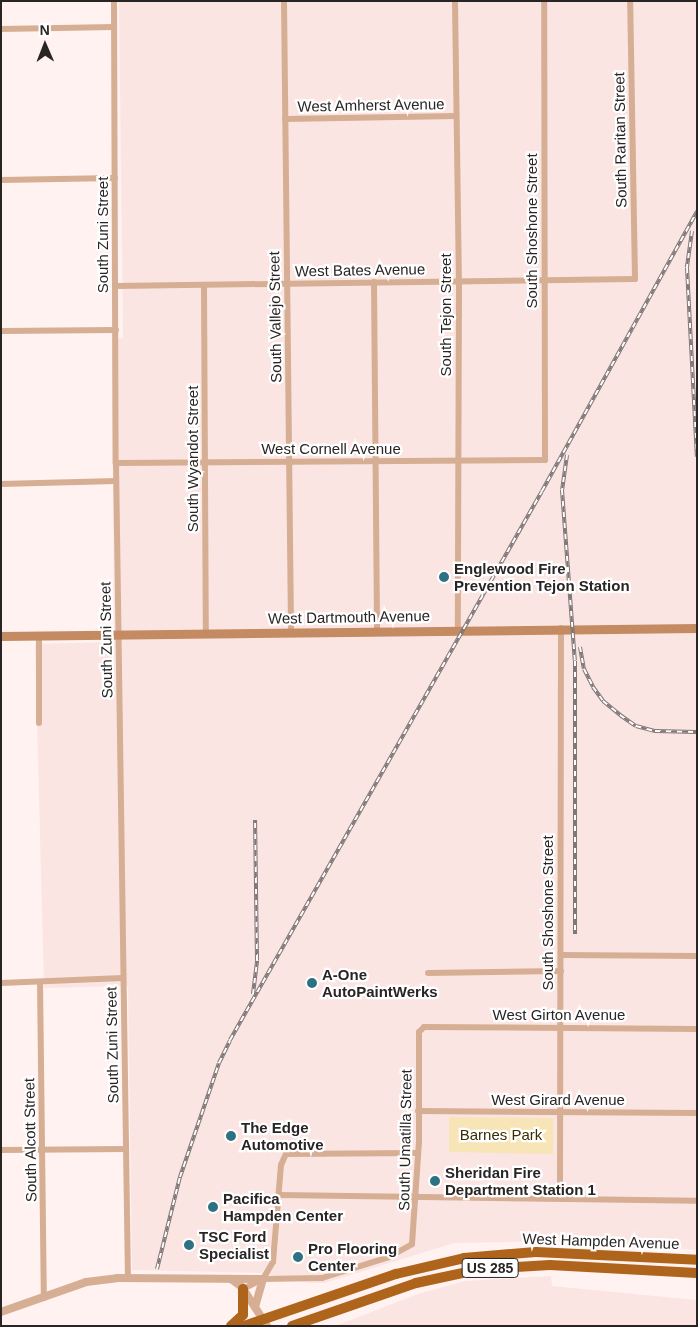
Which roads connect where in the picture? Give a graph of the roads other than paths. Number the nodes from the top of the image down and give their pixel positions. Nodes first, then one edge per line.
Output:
1 (114, 1) edge
2 (284, 1) edge
3 (455, 1) edge
4 (544, 1) edge
5 (630, 1) edge
6 (114, 27) junction
7 (1, 29) edge
8 (456, 116) junction
9 (285, 119) junction
10 (115, 178) junction
11 (1, 180) edge
12 (635, 279) joint
13 (545, 280) junction
14 (459, 281) junction
15 (374, 282) junction
16 (287, 283) junction
17 (204, 285) junction
18 (116, 286) junction
19 (116, 330) junction
20 (1, 331) edge
21 (546, 460) joint
22 (375, 461) junction
23 (459, 461) junction
24 (289, 462) junction
25 (116, 463) junction
26 (205, 463) junction
27 (116, 481) junction
28 (1, 484) edge
29 (561, 628) junction
30 (697, 628) edge
31 (458, 629) junction
32 (377, 630) junction
33 (291, 632) junction
34 (206, 633) junction
35 (118, 634) junction
36 (1, 636) edge
37 (39, 636) junction
38 (39, 724) dead end
39 (561, 955) junction
40 (697, 956) edge
41 (561, 971) junction
42 (428, 973) dead end
43 (123, 978) junction
44 (40, 982) junction
45 (1, 983) edge
46 (561, 1028) junction
47 (421, 1029) joint
48 (697, 1029) edge
49 (418, 1111) junction
50 (560, 1112) junction
51 (697, 1113) edge
52 (126, 1148) junction
53 (1, 1150) edge
54 (42, 1150) junction
55 (418, 1153) junction
56 (279, 1195) junction
57 (416, 1197) junction
58 (560, 1198) junction
59 (697, 1201) edge
60 (697, 1260) edge
61 (697, 1273) edge
62 (128, 1278) junction
63 (231, 1279) junction
64 (263, 1279) junction
65 (244, 1288) junction
66 (44, 1298) junction
67 (255, 1308) junction
68 (336, 1310) junction
69 (1, 1312) edge
70 (264, 1324) edge
71 (230, 1326) edge
72 (244, 1326) edge
73 (292, 1326) edge
74 (305, 1326) edge

1 - 6 street, South Zuni Street
2 - 9 street, South Vallejo Street
3 - 8 street, South Tejon Street
4 - 13 street, South Shoshone Street
5 - 12 street, South Raritan Street
6 - 7 street
6 - 10 street, South Zuni Street
8 - 9 street, West Amherst Avenue
8 - 14 street, South Tejon Street
9 - 16 street, South Vallejo Street
10 - 11 street
10 - 18 street, South Zuni Street
12 - 13 street, West Bates Avenue
13 - 14 street, West Bates Avenue
13 - 21 street, South Shoshone Street
14 - 15 street, West Bates Avenue
14 - 23 street, South Tejon Street
15 - 16 street, West Bates Avenue
15 - 22 street
16 - 17 street, West Bates Avenue
16 - 24 street, South Vallejo Street
17 - 18 street, West Bates Avenue
17 - 26 street, South Wyandot Street
18 - 19 street, South Zuni Street
19 - 20 street
19 - 25 street, South Zuni Street
21 - 23 street, West Cornell Avenue
22 - 23 street, West Cornell Avenue
22 - 24 street, West Cornell Avenue
22 - 32 street
23 - 31 street, South Tejon Street
24 - 26 street, West Cornell Avenue
24 - 33 street, South Vallejo Street
25 - 26 street, West Cornell Avenue
25 - 27 street, South Zuni Street
26 - 34 street, South Wyandot Street
27 - 28 street
27 - 35 street, South Zuni Street
29 - 30 main road, West Dartmouth Avenue
29 - 31 main road, West Dartmouth Avenue
29 - 39 street, South Shoshone Street
31 - 32 main road, West Dartmouth Avenue
32 - 33 main road, West Dartmouth Avenue
33 - 34 main road, West Dartmouth Avenue
34 - 35 main road, West Dartmouth Avenue
35 - 37 main road, West Dartmouth Avenue
35 - 43 street, South Zuni Street
36 - 37 main road, West Dartmouth Avenue
37 - 38 street
39 - 40 street
39 - 41 street, South Shoshone Street
41 - 42 street
41 - 46 street, South Shoshone Street
43 - 44 street
43 - 52 street, South Zuni Street
44 - 45 street
44 - 54 street, South Alcott Street
46 - 47 street, West Girton Avenue
46 - 48 street, West Girton Avenue
46 - 50 street, South Shoshone Street
47 - 49 street, South Umatilla Street
49 - 50 street, West Girard Avenue
49 - 55 street, South Umatilla Street
50 - 51 street, West Girard Avenue
50 - 58 street, South Shoshone Street
52 - 54 street
52 - 62 street, South Zuni Street
53 - 54 street
54 - 66 street, South Alcott Street
55 - 56 street
55 - 57 street, South Umatilla Street
56 - 57 street
56 - 64 street
57 - 58 street
57 - 64 street, South Umatilla Street
58 - 59 street
60 - 70 highway, West Hampden Avenue / US 285
61 - 68 highway, West Hampden Avenue / US 285
62 - 63 street
62 - 66 street
63 - 64 street
63 - 65 street
64 - 65 street
64 - 67 street
65 - 67 street
65 - 71 highway
66 - 69 street
67 - 70 street
68 - 73 highway, West Hampden Avenue / US 285
68 - 74 highway
70 - 72 highway, West Hampden Avenue / US 285

